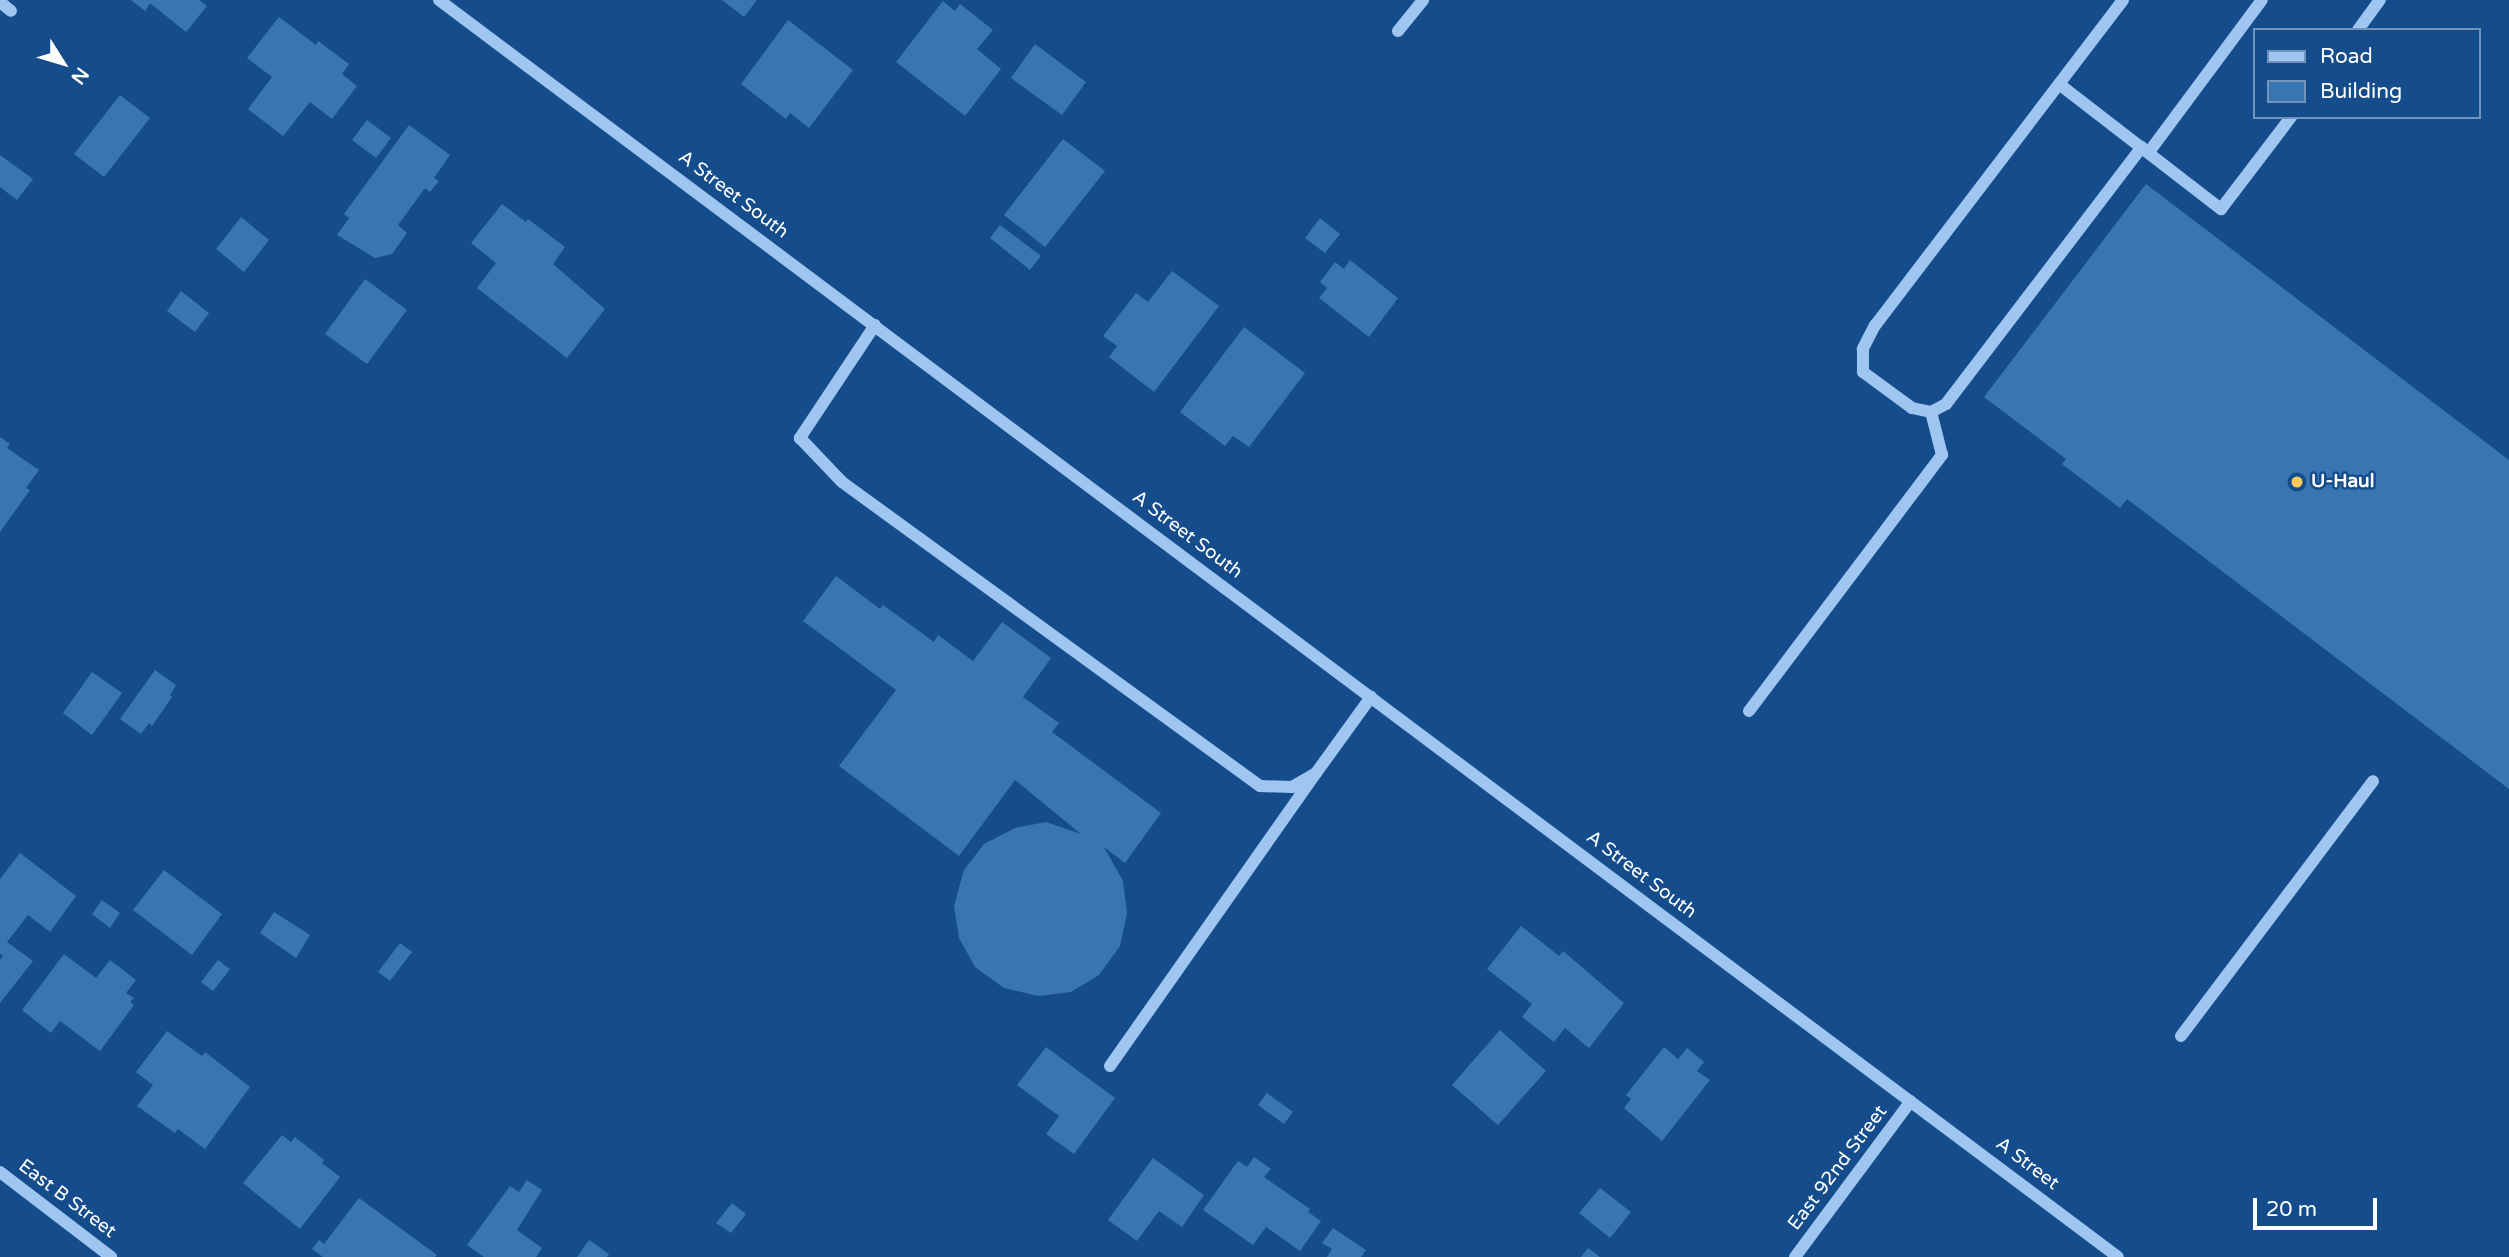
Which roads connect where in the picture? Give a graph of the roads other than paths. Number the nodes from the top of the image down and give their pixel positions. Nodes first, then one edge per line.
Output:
1 (439, 0) edge
2 (1423, 0) edge
3 (2123, 0) edge
4 (2262, 0) edge
5 (2380, 0) edge
6 (0, 2) edge
7 (11, 11) dead end
8 (2359, 28) edge
9 (1398, 31) dead end
10 (2059, 84) junction
11 (2289, 119) edge
12 (2146, 149) junction
13 (875, 325) junction
14 (1931, 412) junction
15 (1371, 697) junction
16 (1749, 711) dead end
17 (1316, 773) junction
18 (2373, 781) dead end
19 (2181, 1036) dead end
20 (1110, 1066) dead end
21 (1912, 1101) junction
22 (0, 1172) edge
23 (111, 1257) edge
24 (1795, 1257) edge
25 (2118, 1257) edge

1 - 13 street, A Street South
2 - 9 street
3 - 10 street
4 - 12 street
5 - 8 street
6 - 7 street
10 - 12 street
10 - 14 street
11 - 12 street
12 - 14 street
13 - 15 street, A Street South
13 - 17 street
14 - 16 street
15 - 17 street
15 - 21 street, A Street South
17 - 20 street
18 - 19 street
21 - 24 street, East 92nd Street
21 - 25 street, A Street
22 - 23 street, East B Street

